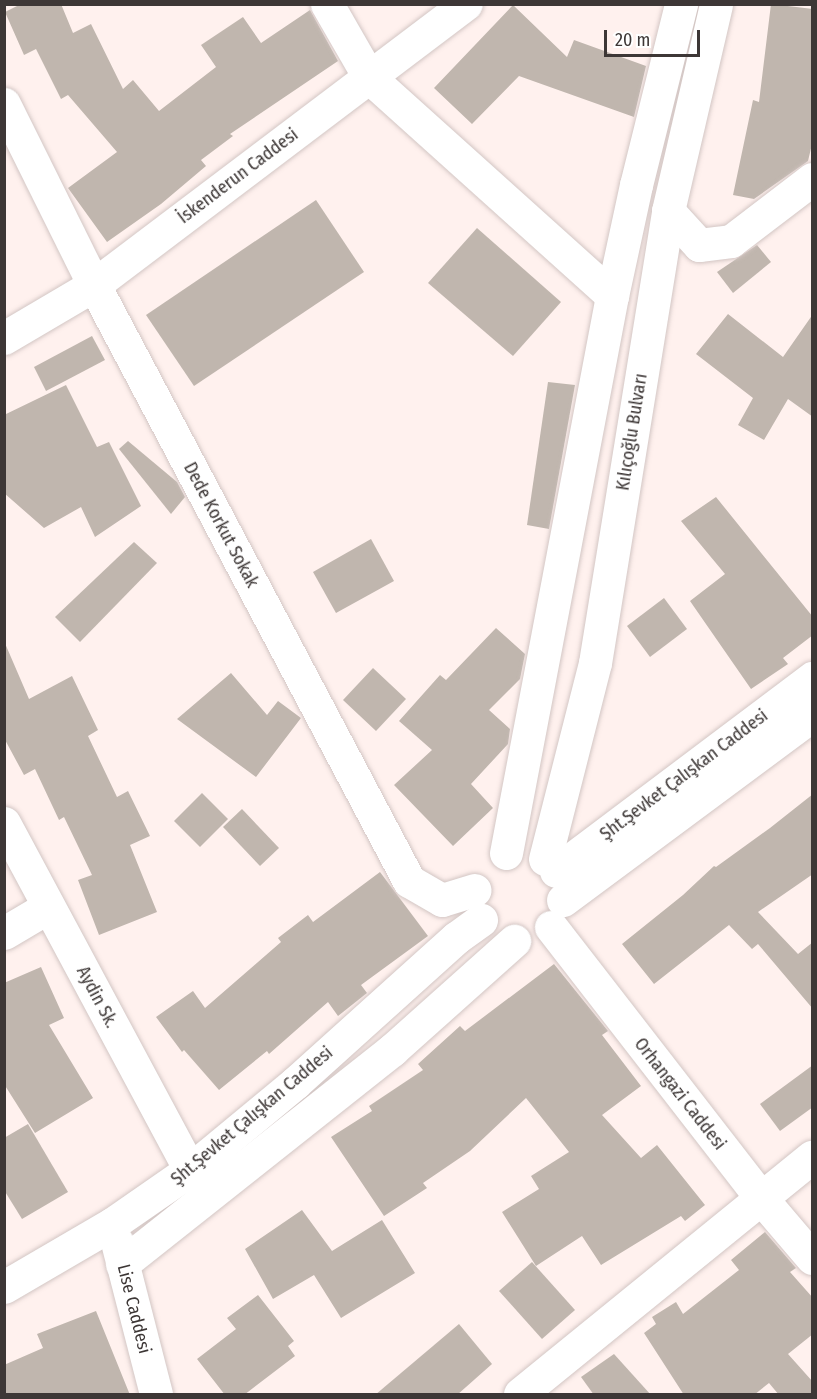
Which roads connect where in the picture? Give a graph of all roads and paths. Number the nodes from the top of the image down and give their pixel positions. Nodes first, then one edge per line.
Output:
1 (327, 4) edge
2 (466, 4) edge
3 (681, 4) edge
4 (716, 4) edge
5 (369, 76) junction
6 (4, 104) edge
7 (813, 179) edge
8 (668, 211) junction
9 (94, 285) junction
10 (612, 296) junction
11 (4, 338) edge
12 (813, 678) edge
13 (813, 716) edge
14 (4, 823) edge
15 (506, 853) junction
16 (554, 889) junction
17 (478, 905) junction
18 (48, 907) junction
19 (4, 933) edge
20 (514, 940) junction
21 (813, 1157) edge
22 (190, 1170) junction
23 (761, 1198) junction
24 (112, 1224) junction
25 (813, 1258) edge
26 (123, 1264) junction
27 (4, 1287) edge
28 (156, 1395) edge
29 (520, 1395) edge

1 - 5 street
2 - 5 street, İskenderun Caddesi
3 - 10 street
4 - 8 street, Kılıçoğlu Bulvarı
5 - 9 street, İskenderun Caddesi
5 - 10 street
6 - 9 street, Dede Korkut Sokak
7 - 8 street
8 - 16 street, Kılıçoğlu Bulvarı
9 - 11 street, İskenderun Caddesi
9 - 17 street, Dede Korkut Sokak
10 - 15 street
12 - 16 street, Şht.Şevket Çalışkan Caddesi
13 - 16 street, Şht.Şevket Çalışkan Caddesi
14 - 18 street, Aydin Sk.
15 - 16 street
15 - 17 street, Şht.Şevket Çalışkan Caddesi
16 - 20 street, Şht.Şevket Çalışkan Caddesi
16 - 23 street, Orhangazi Caddesi
17 - 20 street
17 - 22 street, Şht.Şevket Çalışkan Caddesi
18 - 19 street
18 - 22 street, Aydin Sk.
20 - 26 street
21 - 23 street
22 - 24 street, Şht.Şevket Çalışkan Caddesi
23 - 25 street, Orhangazi Caddesi
23 - 29 street
24 - 26 street, Lise Caddesi
24 - 27 street, Şht.Şevket Çalışkan Caddesi
26 - 28 street, Lise Caddesi

